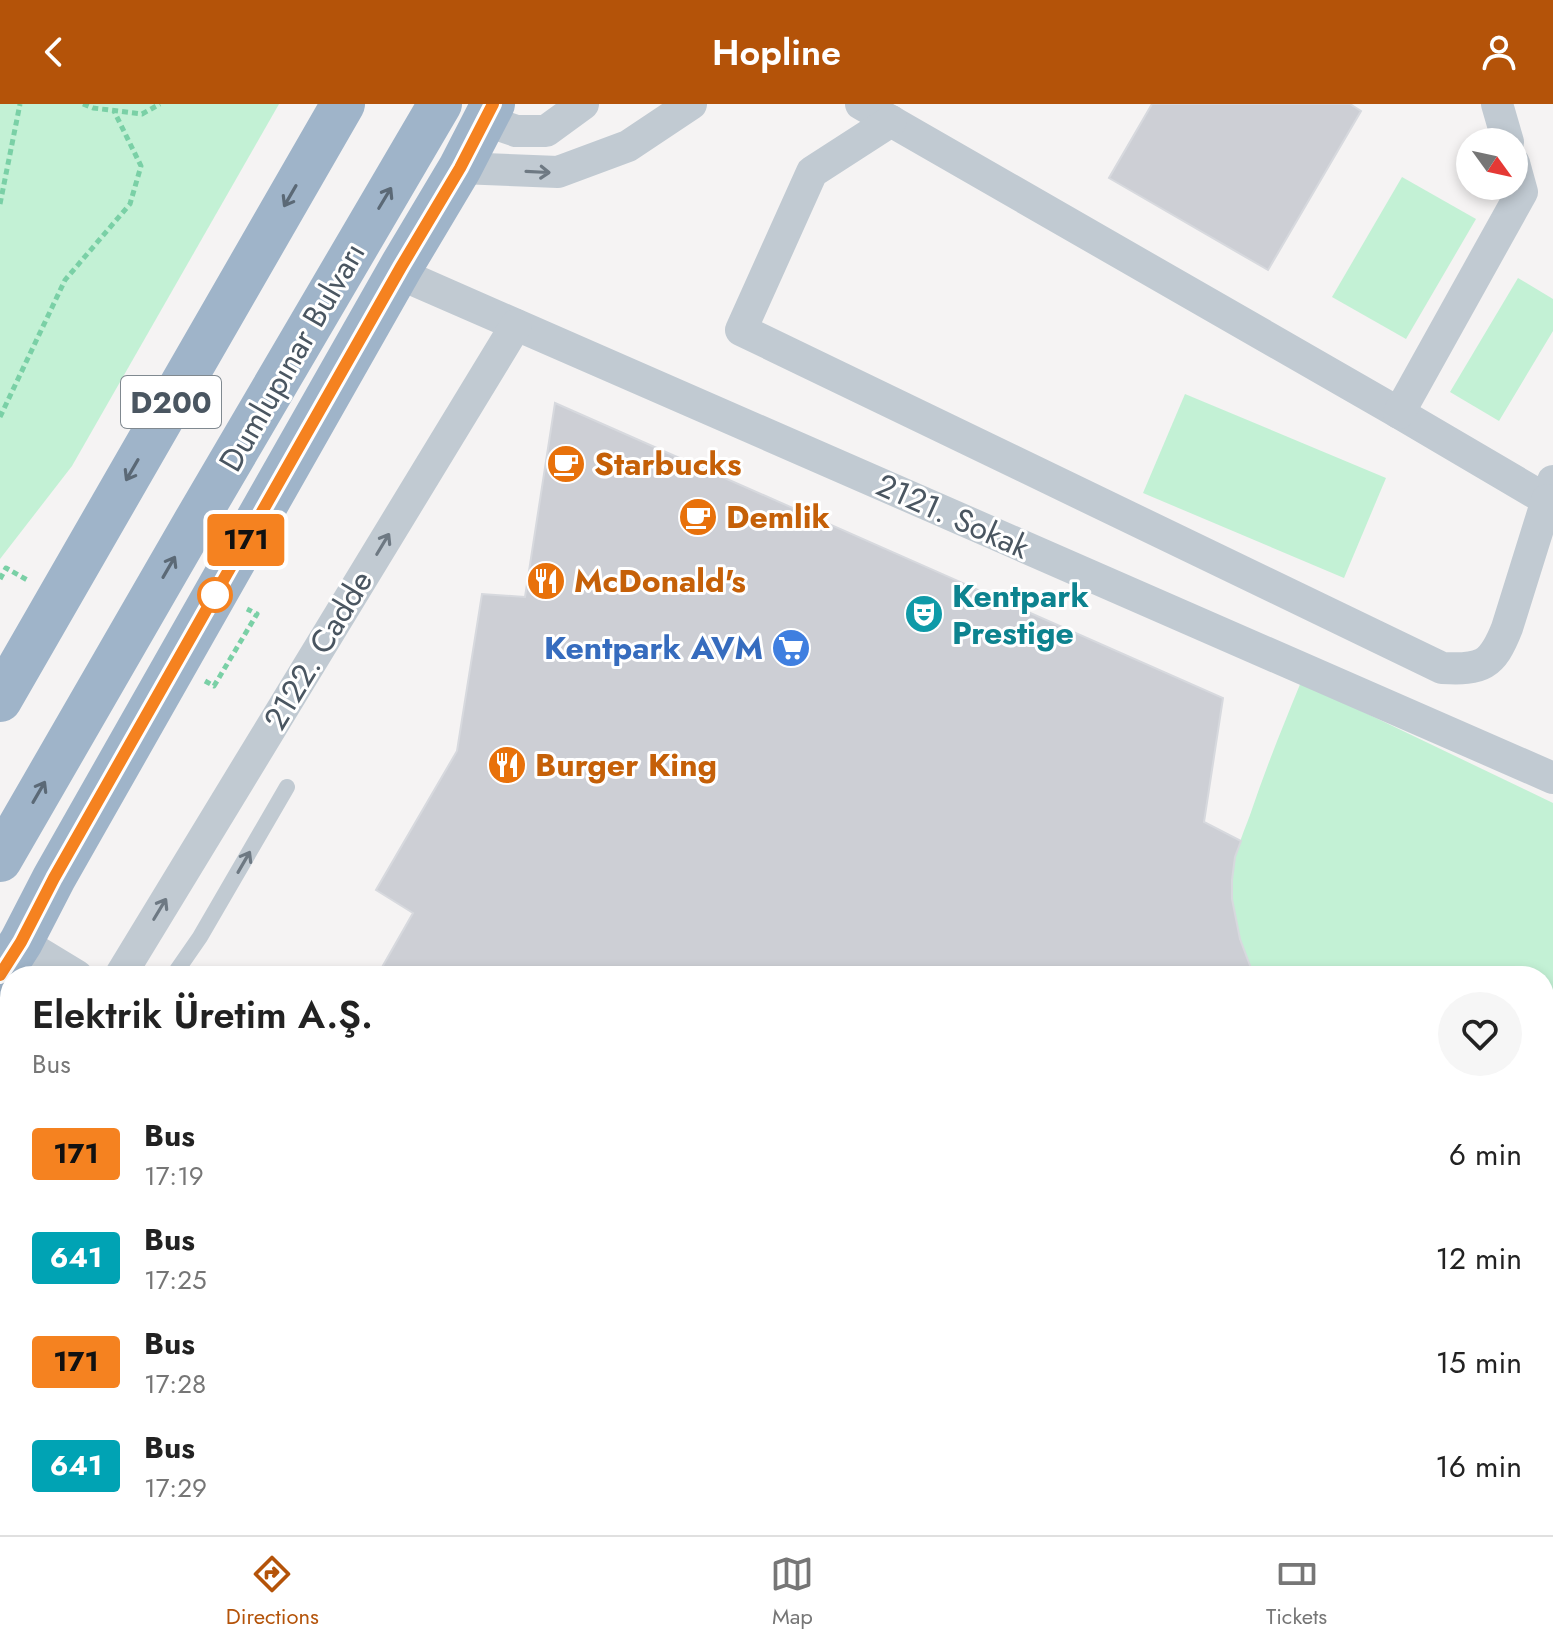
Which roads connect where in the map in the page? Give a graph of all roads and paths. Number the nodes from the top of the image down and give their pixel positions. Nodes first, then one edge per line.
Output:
1 (20, 104) edge
2 (83, 104) edge
3 (160, 104) edge
4 (343, 104) edge
5 (440, 104) edge
6 (583, 104) edge
7 (691, 104) edge
8 (861, 104) edge
9 (1497, 104) edge
10 (114, 111) junction
11 (489, 112) edge
12 (891, 121) junction
13 (1504, 128) edge
14 (460, 168) junction
15 (1518, 200) edge
16 (0, 204) edge
17 (401, 267) junction
18 (516, 325) junction
19 (1399, 413) junction
20 (0, 417) edge
21 (1550, 491) edge
22 (6, 568) dead end
23 (0, 579) edge
24 (257, 614) dead end
25 (214, 686) dead end
26 (0, 700) edge
27 (1553, 778) edge
28 (287, 787) dead end
29 (0, 860) edge
30 (11, 958) edge
31 (40, 966) edge
32 (126, 966) edge
33 (180, 966) edge

1 - 16 path
2 - 10 path
3 - 10 path
4 -> 26 highway, D200
29 -> 5 highway, Dumlupınar Bulvarı / D200
6 - 11 street
14 -> 7 street
8 - 12 street
9 - 13 street
10 - 20 path
11 - 14 highway
12 - 19 street
12 - 21 street
14 - 17 highway
15 - 19 street
17 - 18 street, 2121. Sokak
17 - 30 highway
18 - 27 street, 2121. Sokak
32 -> 18 street, 2122. Cadde
19 - 21 street
22 - 23 path
24 - 25 path
33 -> 28 lane
30 - 31 street

